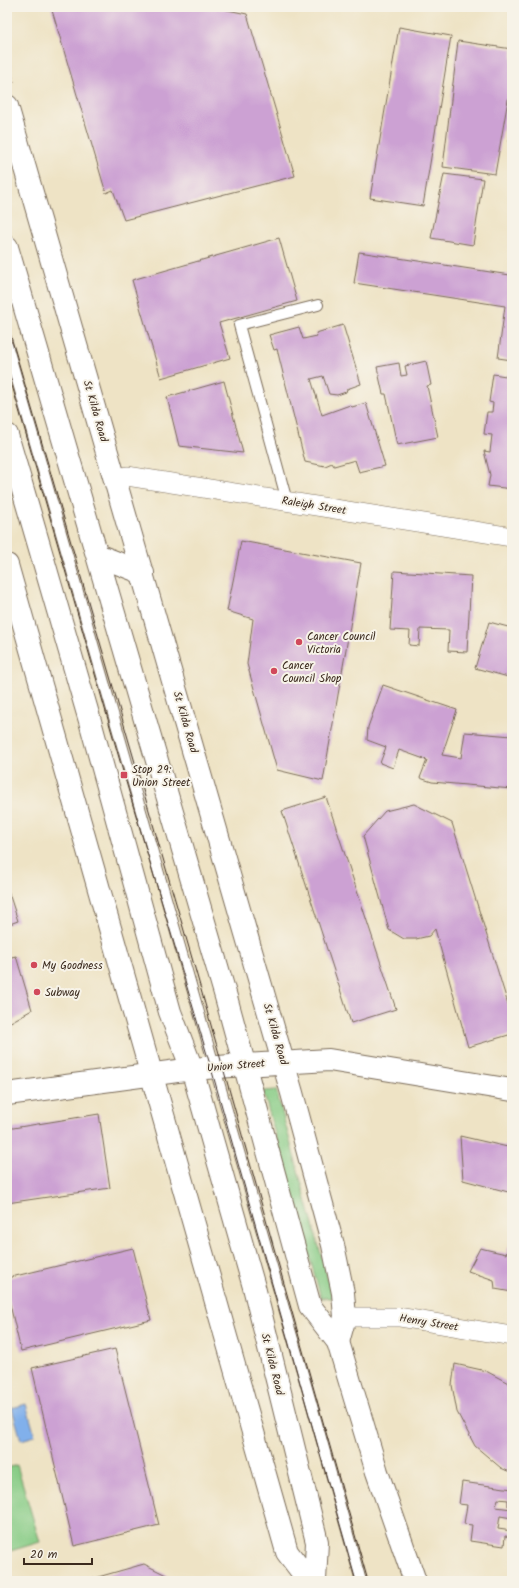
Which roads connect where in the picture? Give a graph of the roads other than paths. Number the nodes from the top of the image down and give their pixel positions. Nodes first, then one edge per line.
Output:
1 (7, 106) edge
2 (7, 247) edge
3 (318, 305) dead end
4 (7, 345) edge
5 (7, 435) edge
6 (115, 478) junction
7 (287, 501) junction
8 (512, 537) edge
9 (97, 555) junction
10 (7, 565) edge
11 (143, 573) junction
12 (284, 1062) junction
13 (244, 1064) junction
14 (217, 1067) junction
15 (192, 1069) junction
16 (153, 1076) junction
17 (512, 1090) edge
18 (7, 1094) edge
19 (345, 1317) junction
20 (512, 1336) edge
21 (338, 1342) junction
22 (309, 1581) edge
23 (316, 1581) edge
24 (361, 1581) edge
25 (415, 1581) edge

1 - 6 main road, St Kilda Road
2 - 9 main road
3 - 7 lane
4 - 14 lane
5 - 15 main road, St Kilda Road
6 - 7 street, Raleigh Street
6 - 11 main road, St Kilda Road
7 - 8 street, Raleigh Street
9 - 11 main road
9 - 13 main road
10 - 16 main road
11 - 12 main road, St Kilda Road
12 - 13 main road, Union Street
12 - 17 main road, Union Street
12 - 19 main road, St Kilda Road
13 - 14 main road, Union Street
13 - 21 main road
14 - 15 main road, Union Street
14 - 24 lane
15 - 16 main road, Union Street
15 - 23 main road, St Kilda Road
16 - 18 main road, Union Street
16 - 22 main road
19 - 20 street, Henry Street
19 - 21 main road, St Kilda Road
21 - 25 main road

